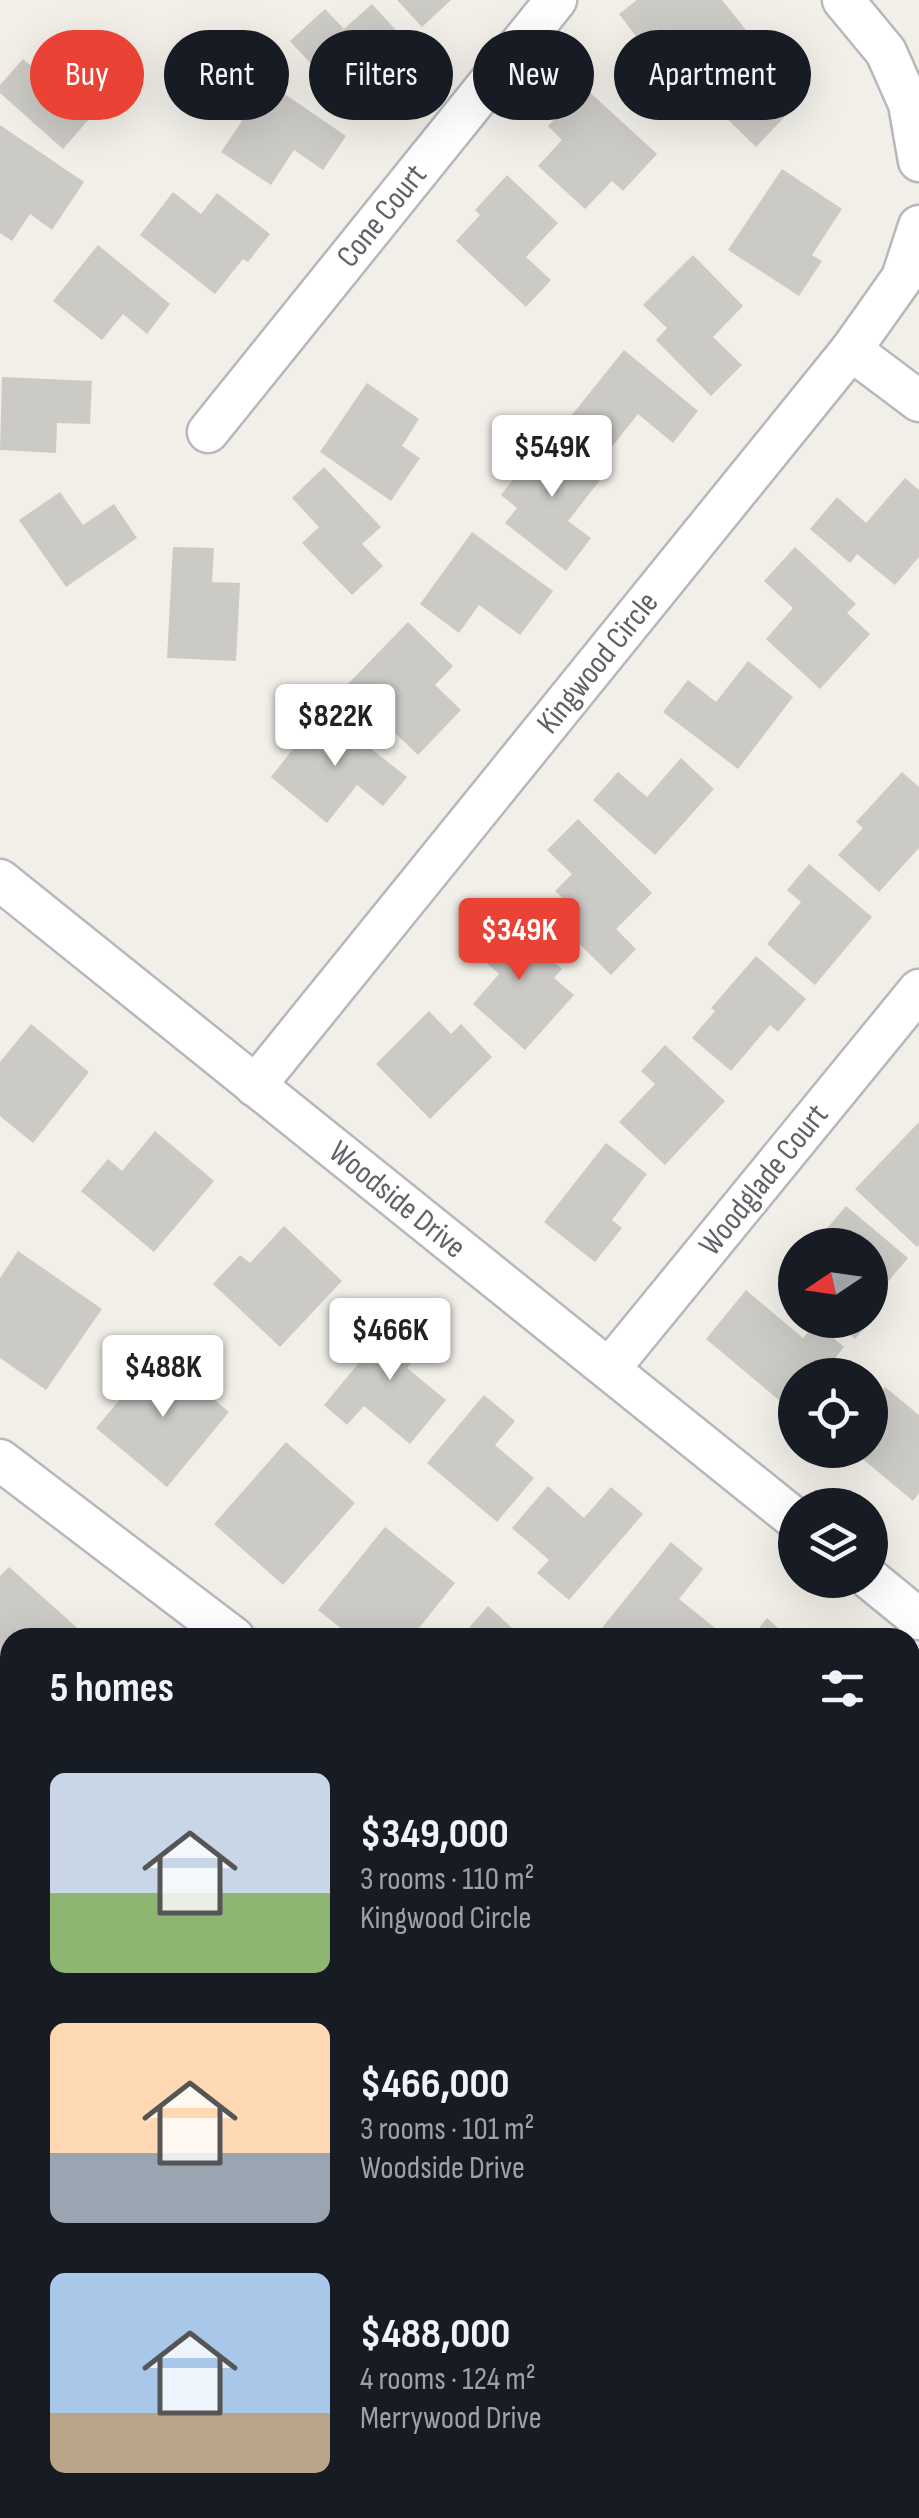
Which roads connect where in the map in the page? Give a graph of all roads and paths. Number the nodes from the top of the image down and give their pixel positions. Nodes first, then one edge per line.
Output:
1 (556, 0) edge
2 (843, 0) edge
3 (919, 161) edge
4 (919, 226) edge
5 (852, 350) junction
6 (919, 402) edge
7 (208, 432) dead end
8 (0, 880) edge
9 (919, 990) edge
10 (905, 1034) edge
11 (256, 1086) junction
12 (610, 1370) junction
13 (0, 1460) edge
14 (778, 1504) edge
15 (888, 1594) edge
16 (919, 1619) edge
17 (221, 1628) edge

1 - 7 street, Cone Court
2 - 3 street
4 - 5 street, Kingwood Circle
5 - 6 street
5 - 11 street, Kingwood Circle
8 - 11 street, Woodside Drive
9 - 10 street, Woodglade Court
10 - 12 street, Woodglade Court
11 - 12 street, Woodside Drive
12 - 14 street, Woodside Drive
13 - 17 street
15 - 16 street

